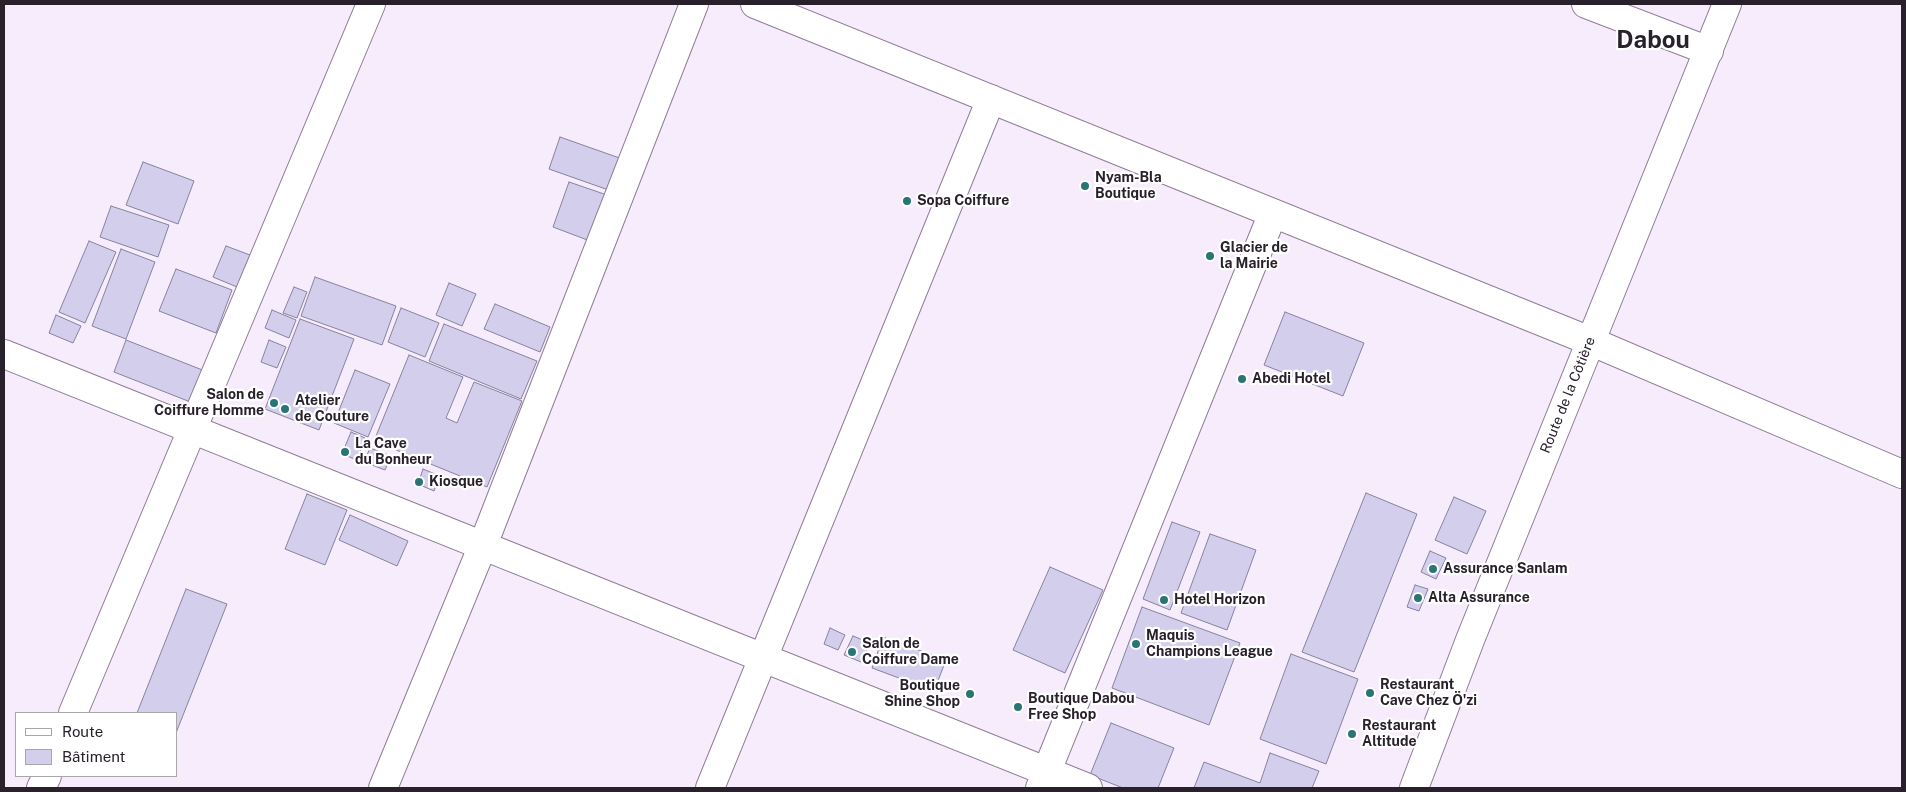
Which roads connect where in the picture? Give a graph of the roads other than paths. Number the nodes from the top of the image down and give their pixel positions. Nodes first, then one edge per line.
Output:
1 (371, 4) edge
2 (694, 4) edge
3 (755, 4) edge
4 (1586, 4) edge
5 (1728, 4) edge
6 (1709, 51) junction
7 (991, 99) junction
8 (1273, 213) junction
9 (1590, 341) junction
10 (4, 354) edge
11 (191, 429) junction
12 (1902, 474) edge
13 (483, 545) junction
14 (762, 657) junction
15 (73, 712) edge
16 (1043, 780) edge
17 (383, 788) edge
18 (710, 788) edge
19 (1088, 788) edge
20 (1414, 788) edge

1 - 11 street
2 - 13 street
3 - 7 street
4 - 6 street
5 - 6 street, Route de la Côtière
6 - 9 street, Route de la Côtière
7 - 8 street
7 - 14 street
8 - 9 street
8 - 16 street
9 - 12 street
9 - 20 street, Route de la Côtière
10 - 11 street
11 - 13 street
11 - 15 street
13 - 14 street
13 - 17 street
14 - 16 street
14 - 18 street
16 - 19 street

